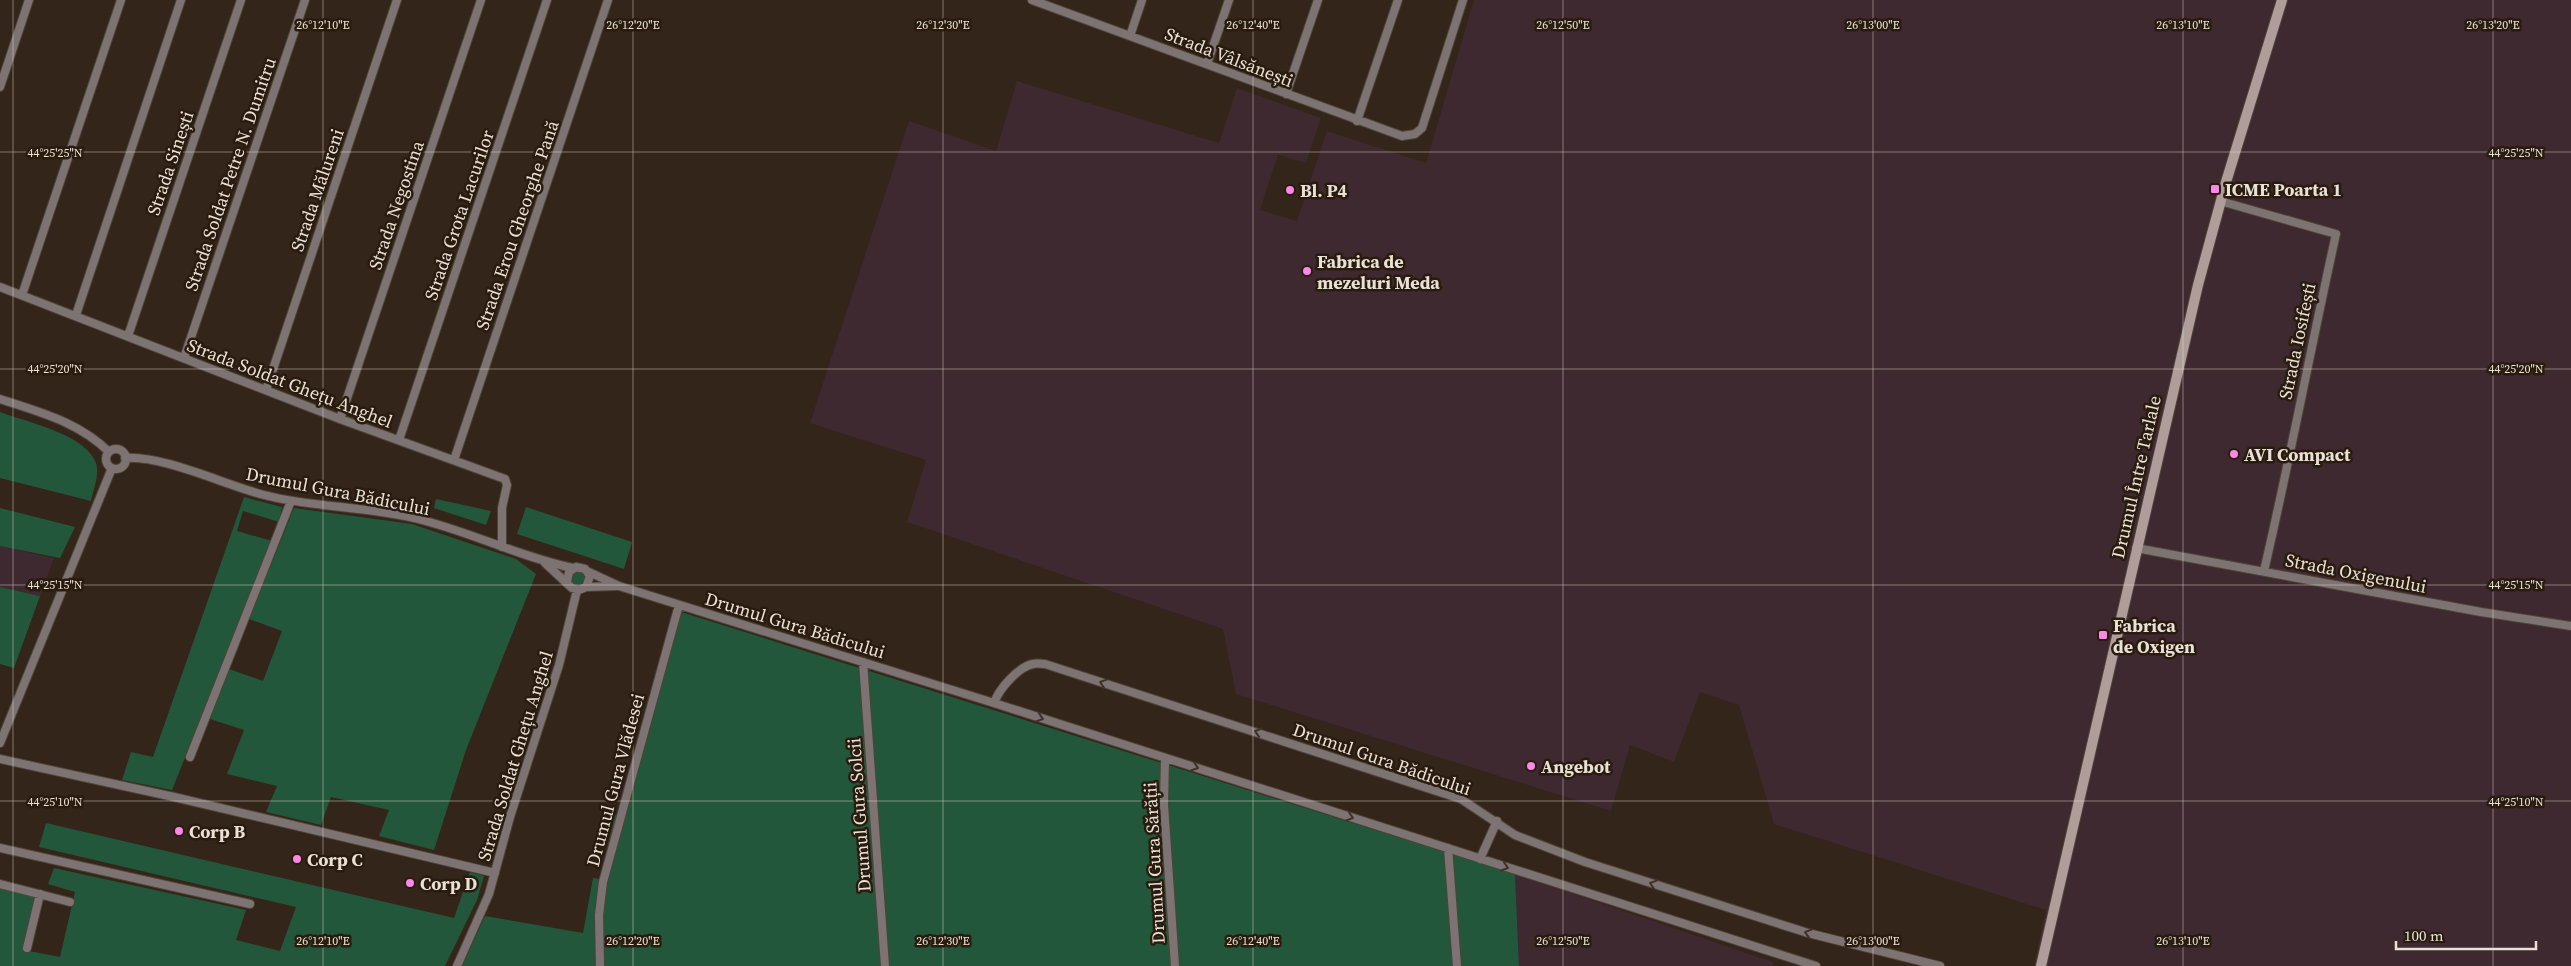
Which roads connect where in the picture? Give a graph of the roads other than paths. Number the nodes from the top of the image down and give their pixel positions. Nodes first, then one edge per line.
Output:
1 (29, 0) edge
2 (121, 0) edge
3 (181, 0) edge
4 (241, 0) edge
5 (305, 0) edge
6 (397, 0) edge
7 (481, 0) edge
8 (547, 0) edge
9 (608, 0) edge
10 (1032, 0) edge
11 (1061, 0) edge
12 (1142, 0) edge
13 (1228, 0) edge
14 (1318, 0) edge
15 (1398, 0) edge
16 (1463, 0) edge
17 (2282, 0) edge
18 (1058, 9) junction
19 (1130, 36) junction
20 (1207, 64) junction
21 (0, 87) edge
22 (1286, 94) junction
23 (1357, 121) junction
24 (2220, 201) junction
25 (0, 287) edge
26 (22, 295) junction
27 (76, 315) junction
28 (128, 336) junction
29 (184, 358) junction
30 (266, 390) junction
31 (0, 399) edge
32 (340, 419) junction
33 (399, 440) junction
34 (109, 452) junction
35 (125, 458) junction
36 (454, 460) junction
37 (112, 468) junction
38 (291, 500) junction
39 (502, 547) junction
40 (2136, 548) junction
41 (543, 561) junction
42 (573, 568) junction
43 (2264, 571) junction
44 (589, 572) junction
45 (567, 582) junction
46 (619, 586) junction
47 (586, 587) junction
48 (577, 590) junction
49 (679, 605) junction
50 (2571, 626) edge
51 (863, 662) junction
52 (994, 703) junction
53 (0, 743) edge
54 (190, 757) dead end
55 (0, 758) edge
56 (1165, 758) junction
57 (1497, 822) junction
58 (0, 848) edge
59 (1448, 848) junction
60 (1480, 859) junction
61 (495, 873) junction
62 (0, 884) edge
63 (40, 894) junction
64 (70, 902) dead end
65 (250, 904) dead end
66 (27, 948) dead end
67 (457, 966) edge
68 (600, 966) edge
69 (885, 966) edge
70 (1175, 966) edge
71 (1457, 966) edge
72 (1816, 966) edge
73 (1940, 966) edge
74 (2041, 966) edge

1 - 21 street
2 - 26 street
3 - 27 street
4 - 28 street, Strada Sinești
5 - 29 street, Strada Soldat Petre N. Dumitru
6 - 30 street, Strada Mălureni
7 - 32 street, Strada Negostina
8 - 33 street, Strada Grota Lacurilor
9 - 36 street, Strada Erou Gheorghe Pană
10 - 18 street, Strada Vâlsănești
11 - 18 street
12 - 19 street
13 - 20 street
14 - 22 street
15 - 23 street
16 - 23 street, Strada Vâlsănești
17 - 24 main road, Drumul Între Tarlale
18 - 19 street, Strada Vâlsănești
19 - 20 street, Strada Vâlsănești
20 - 22 street, Strada Vâlsănești
22 - 23 street, Strada Vâlsănești
24 - 40 main road, Drumul Între Tarlale
24 - 43 street, Strada Iosifești
25 - 26 street, Strada Soldat Ghețu Anghel
26 - 27 street, Strada Soldat Ghețu Anghel
27 - 28 street, Strada Soldat Ghețu Anghel
28 - 29 street, Strada Soldat Ghețu Anghel
29 - 30 street, Strada Soldat Ghețu Anghel
30 - 32 street, Strada Soldat Ghețu Anghel
31 - 34 street
32 - 33 street, Strada Soldat Ghețu Anghel
33 - 36 street, Strada Soldat Ghețu Anghel
34 - 35 street
34 - 37 street
35 - 37 street
35 - 38 street, Drumul Gura Bădicului
36 - 39 street, Strada Soldat Ghețu Anghel
37 - 53 street
38 - 39 street, Drumul Gura Bădicului
38 - 54 street
39 - 41 street, Drumul Gura Bădicului
40 - 43 street, Strada Oxigenului
40 - 74 main road, Drumul Între Tarlale
41 - 42 street, Drumul Gura Bădicului
41 - 45 street
42 - 44 street
42 - 45 street
43 - 50 street, Strada Oxigenului
44 - 46 street, Drumul Gura Bădicului
44 - 47 street
45 - 48 street
46 - 47 street
46 - 49 street, Drumul Gura Bădicului
47 - 48 street
48 - 61 street, Strada Soldat Ghețu Anghel
49 - 51 street, Drumul Gura Bădicului
49 - 68 street, Drumul Gura Vlădesei
51 - 52 street, Drumul Gura Bădicului
51 - 69 street, Drumul Gura Solcii
52 -> 56 street, Drumul Gura Bădicului
57 -> 52 street, Drumul Gura Bădicului
55 - 61 street
56 -> 59 street, Drumul Gura Bădicului
56 - 70 street, Drumul Gura Sărății
57 - 60 street
73 -> 57 street, Drumul Gura Bădicului
58 - 65 street
59 - 60 street, Drumul Gura Bădicului
59 - 71 street
60 -> 72 street, Drumul Gura Bădicului
61 - 67 street, Strada Soldat Ghețu Anghel
62 - 63 street
63 - 64 street
63 - 66 street

